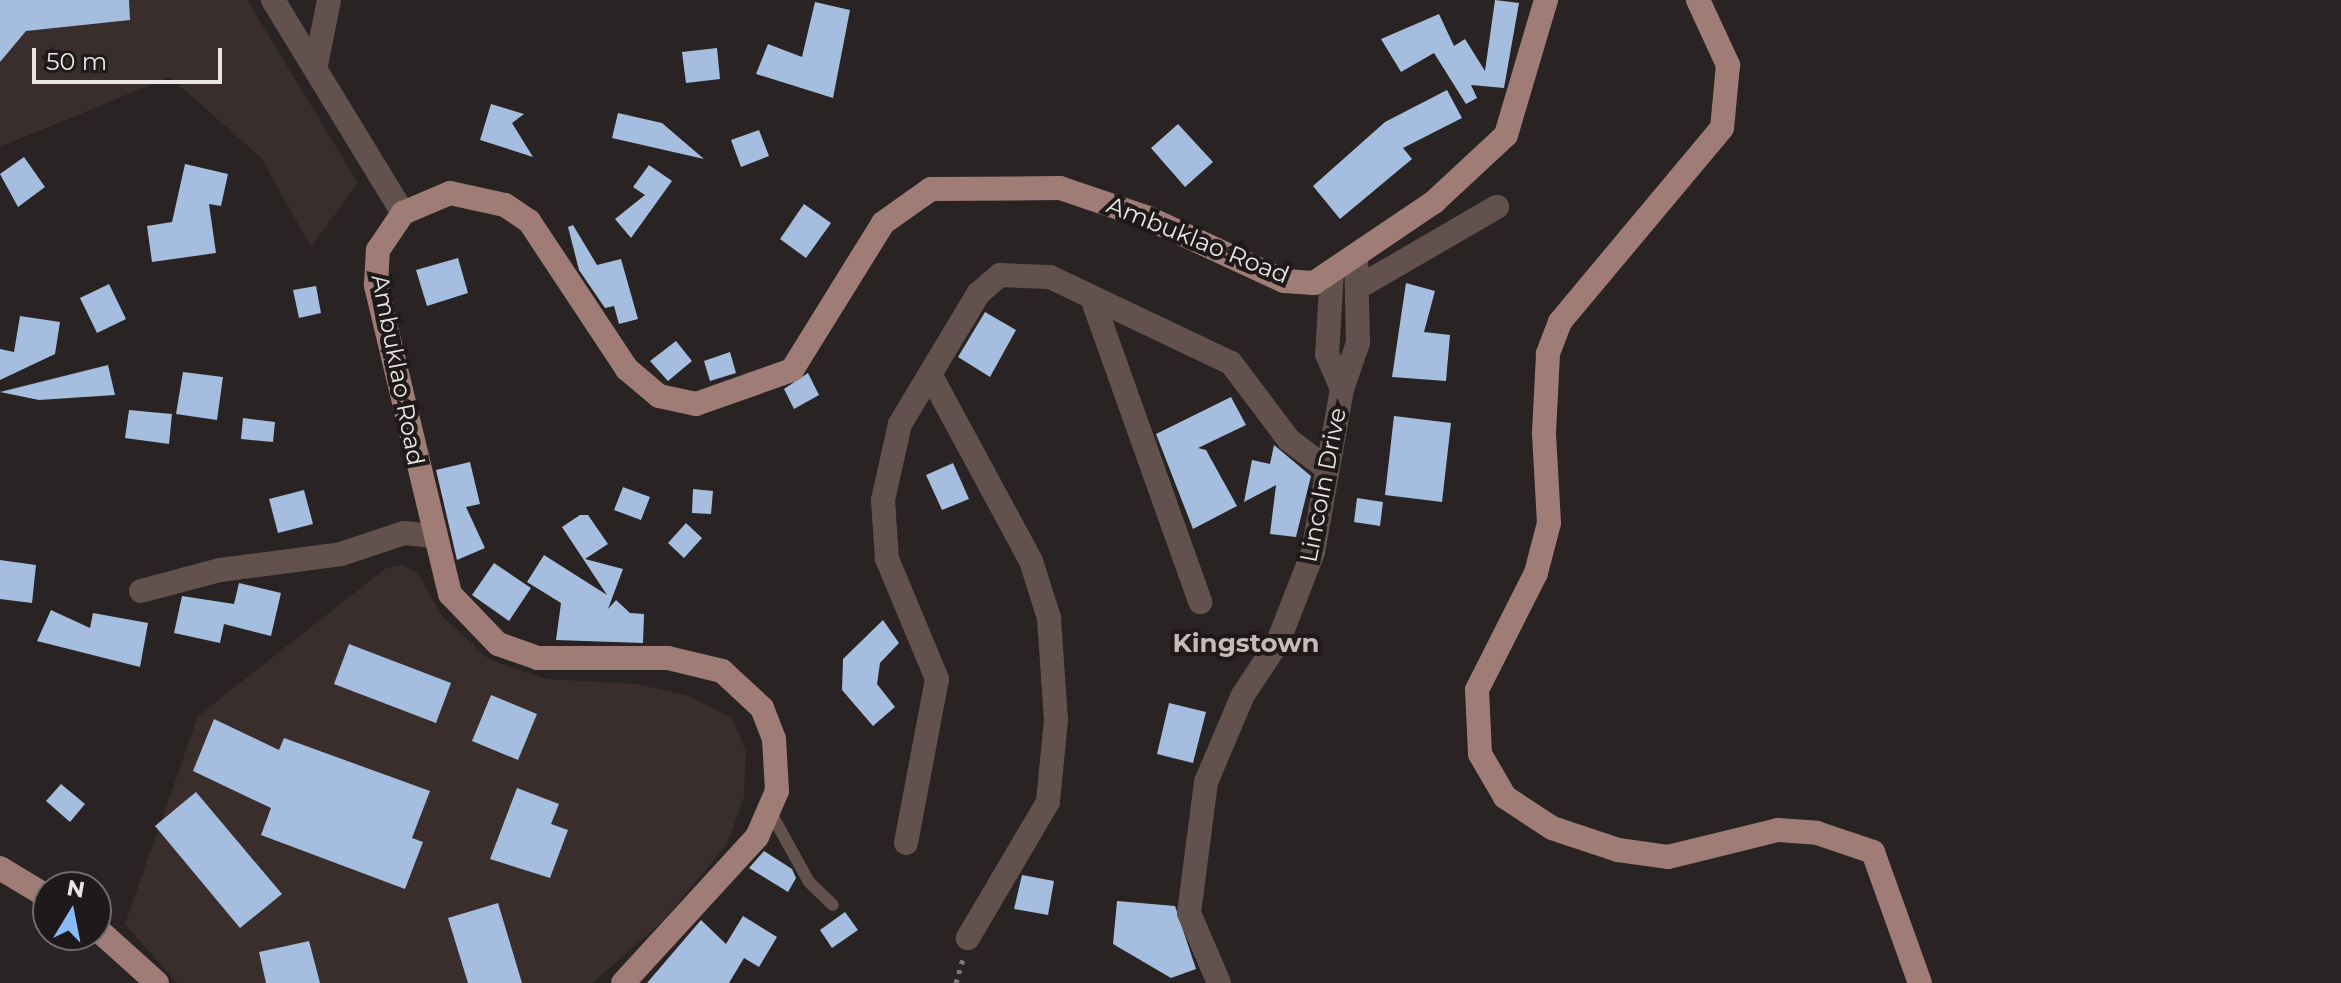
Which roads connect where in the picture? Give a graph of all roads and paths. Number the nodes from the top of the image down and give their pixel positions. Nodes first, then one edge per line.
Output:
1 (273, 0) edge
2 (329, 0) edge
3 (1546, 0) edge
4 (1698, 0) edge
5 (316, 65) junction
6 (1497, 207) dead end
7 (403, 213) junction
8 (1356, 257) junction
9 (1332, 271) junction
10 (1357, 288) junction
11 (1092, 298) junction
12 (931, 376) junction
13 (1342, 389) junction
14 (1326, 468) junction
15 (434, 536) junction
16 (141, 591) dead end
17 (1200, 602) dead end
18 (771, 813) junction
19 (906, 843) dead end
20 (0, 868) edge
21 (32, 887) edge
22 (833, 905) dead end
23 (968, 938) dead end
24 (112, 942) edge
25 (157, 983) edge
26 (623, 983) edge
27 (1219, 983) edge
28 (1920, 983) edge

1 - 5 street
2 - 5 street
3 - 8 main road, Ambuklao Road
4 - 28 main road
5 - 7 street
6 - 10 street
7 - 9 main road, Ambuklao Road
7 - 15 main road, Ambuklao Road
8 - 9 main road, Ambuklao Road
8 - 10 street, Lincoln Drive
9 - 13 street, Lincoln Drive
10 - 13 street, Lincoln Drive
11 - 12 street
11 - 14 street
11 - 17 street
12 - 19 street
12 - 23 street
13 - 14 street, Lincoln Drive
14 - 27 street, Lincoln Drive
15 - 16 street
15 - 18 main road, Ambuklao Road
18 - 22 lane
18 - 26 main road
20 - 21 main road
24 - 25 main road

